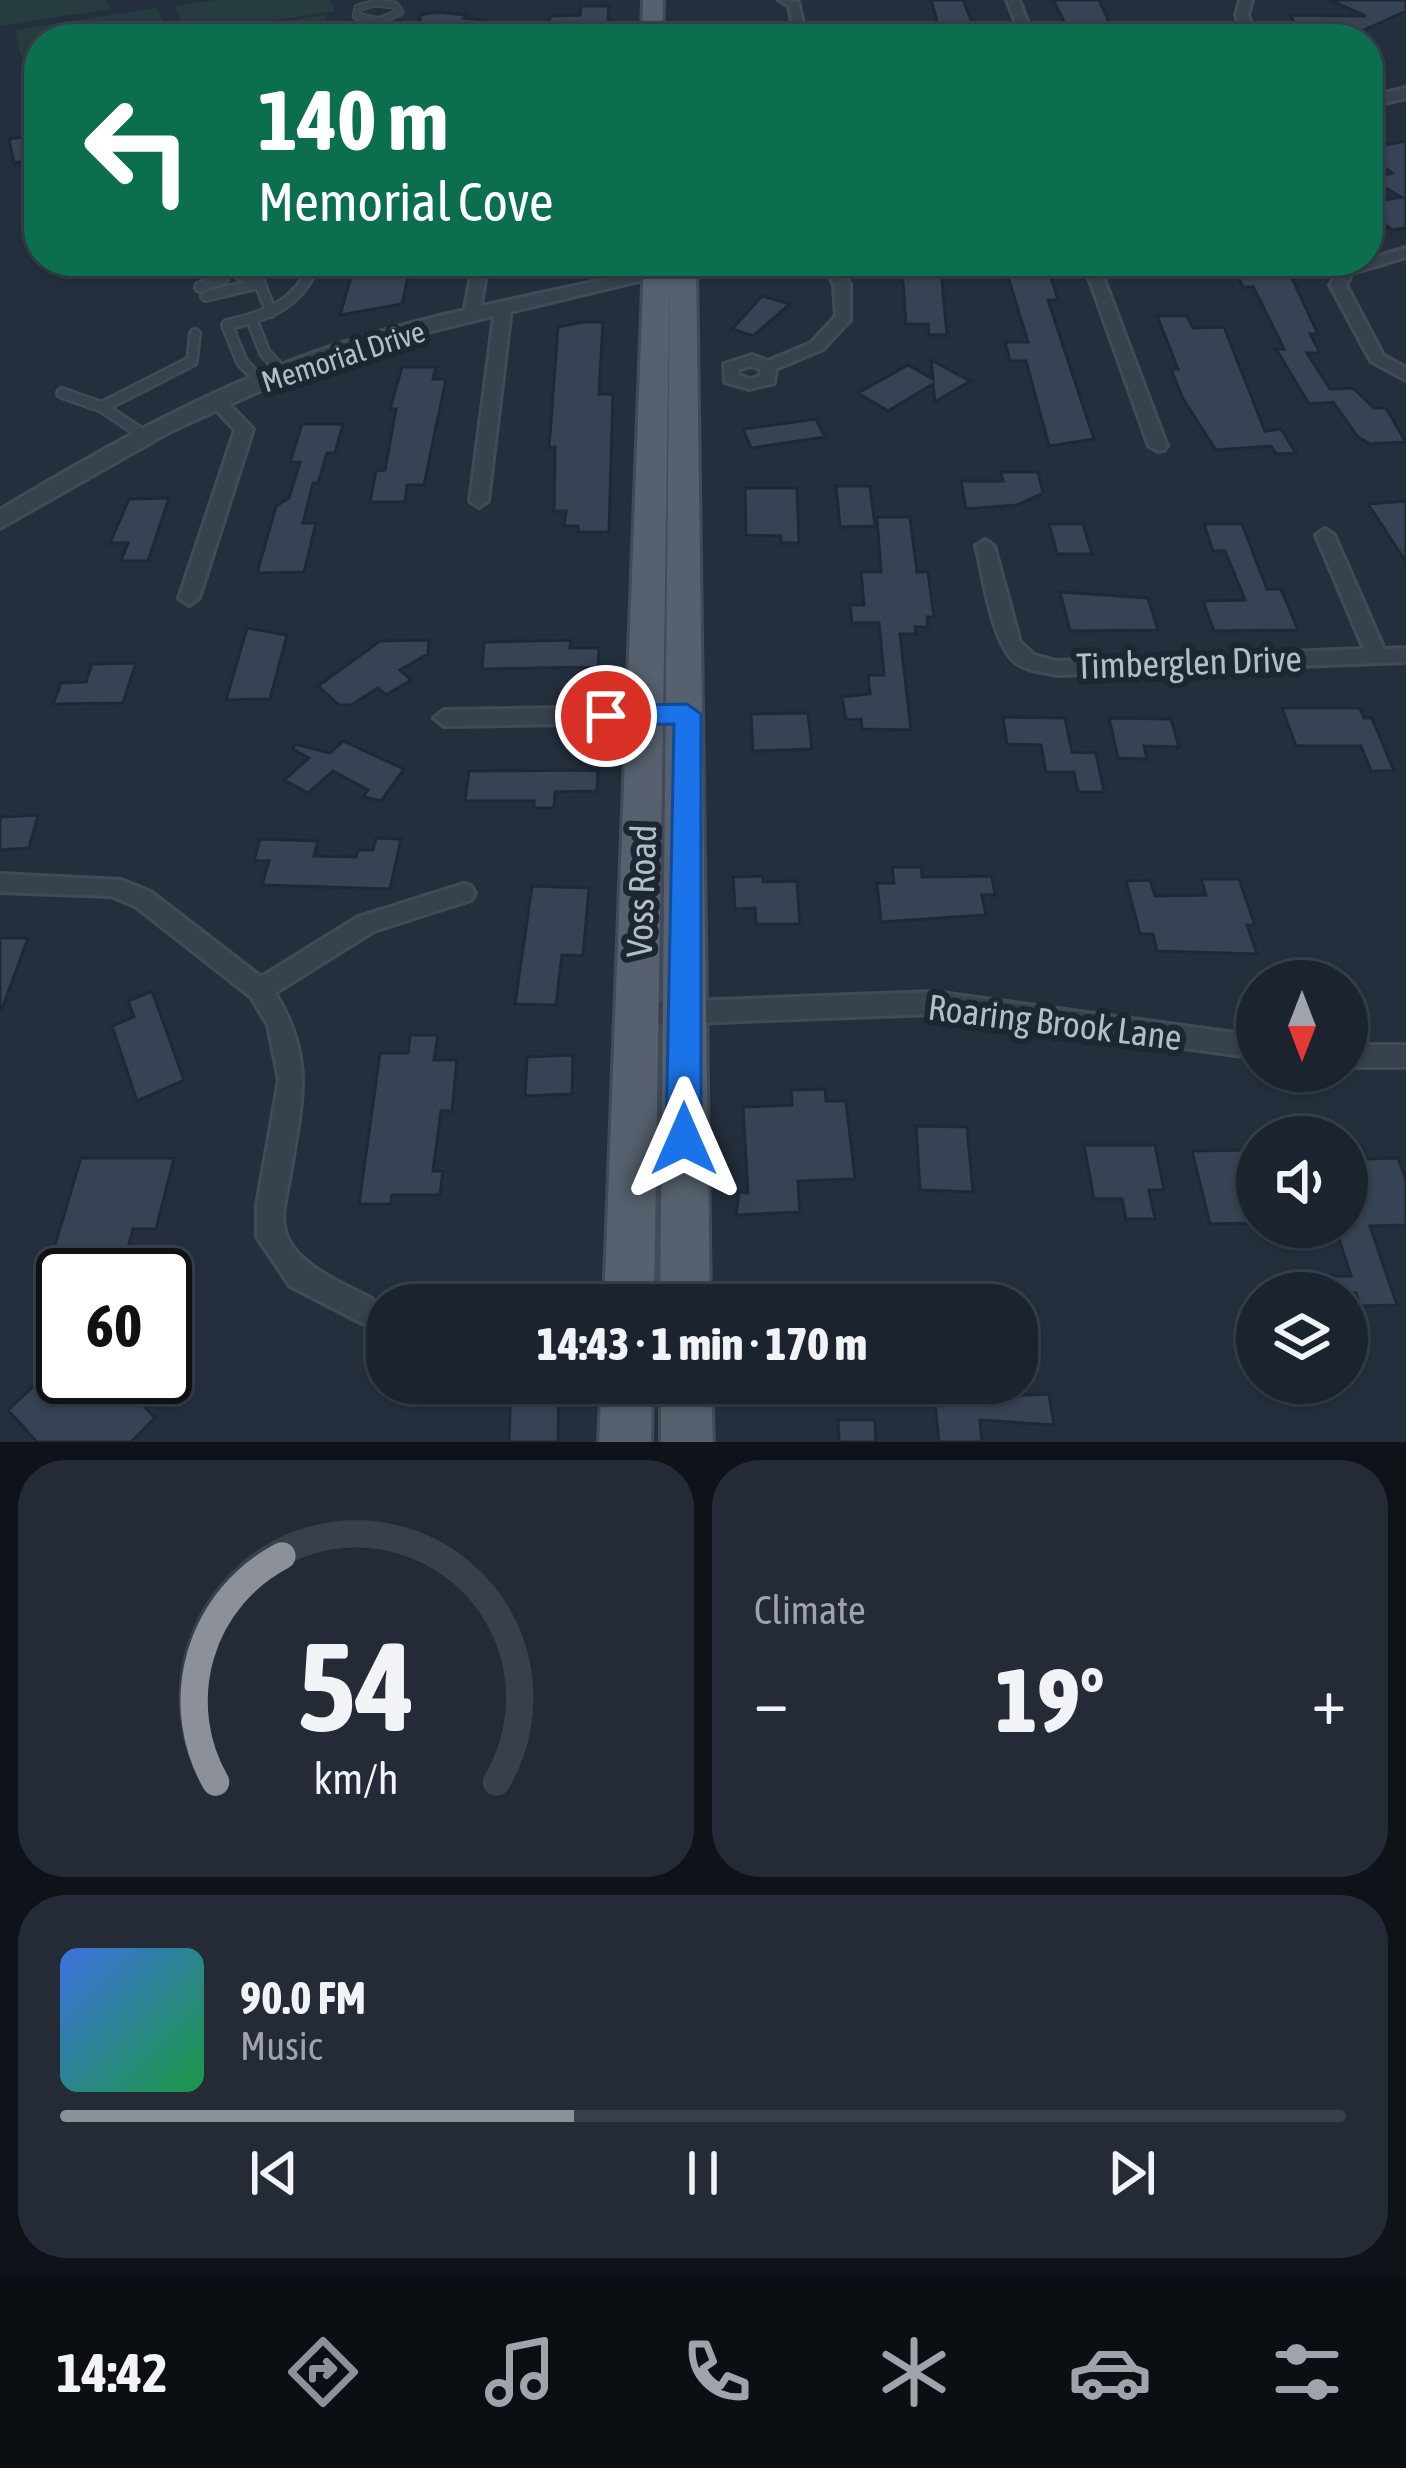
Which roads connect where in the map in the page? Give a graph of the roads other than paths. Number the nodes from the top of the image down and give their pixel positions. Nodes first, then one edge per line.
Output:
1 (785, 0) edge
2 (400, 5) edge
3 (371, 21) junction
4 (371, 24) edge
5 (798, 24) edge
6 (241, 276) dead end
7 (311, 276) edge
8 (478, 276) edge
9 (631, 276) edge
10 (670, 276) edge
11 (837, 276) edge
12 (1096, 276) edge
13 (1343, 276) edge
14 (224, 279) dead end
15 (260, 283) junction
16 (503, 309) junction
17 (272, 312) junction
18 (471, 317) junction
19 (252, 320) junction
20 (195, 334) dead end
21 (769, 367) dead end
22 (283, 372) junction
23 (1406, 375) edge
24 (260, 381) junction
25 (62, 393) dead end
26 (215, 400) junction
27 (102, 407) junction
28 (144, 435) junction
29 (1158, 446) dead end
30 (479, 500) dead end
31 (0, 520) edge
32 (1325, 535) dead end
33 (985, 546) dead end
34 (188, 598) dead end
35 (1376, 654) junction
36 (1406, 655) edge
37 (667, 715) junction
38 (444, 718) dead end
39 (0, 883) edge
40 (464, 893) dead end
41 (260, 990) junction
42 (660, 1014) junction
43 (1236, 1044) edge
44 (1368, 1056) edge
45 (1406, 1056) edge
46 (631, 1284) edge
47 (684, 1284) edge
48 (362, 1310) dead end
49 (626, 1404) edge
50 (686, 1404) edge
51 (625, 1442) edge
52 (687, 1442) edge

1 - 5 street
2 - 3 lane
2 - 3 lane
3 - 4 lane
6 - 15 lane
7 - 17 lane
8 - 18 street
9 - 16 street, Memorial Drive
10 - 37 main road, Voss Road
11 - 21 street
12 - 29 street
13 - 23 street
14 - 15 lane
15 - 17 lane
16 - 18 street, Memorial Drive
16 - 30 street
17 - 19 lane
18 - 22 street, Memorial Drive
19 - 22 lane
19 - 24 lane
20 - 27 lane
22 - 24 street, Memorial Drive
24 - 26 street, Memorial Drive
25 - 27 lane
26 - 28 street, Memorial Drive
26 - 34 street
27 - 28 lane
28 - 31 street, Memorial Drive
32 - 35 street
33 - 35 street, Timberglen Drive
35 - 36 street, Timberglen Drive
37 - 38 street
37 - 42 main road, Voss Road
39 - 41 street
40 - 41 street
41 - 48 street
42 - 43 street, Roaring Brook Lane
42 - 46 main road, Voss Road
42 - 47 main road, Voss Road
44 - 45 street
49 - 51 main road
50 - 52 main road

